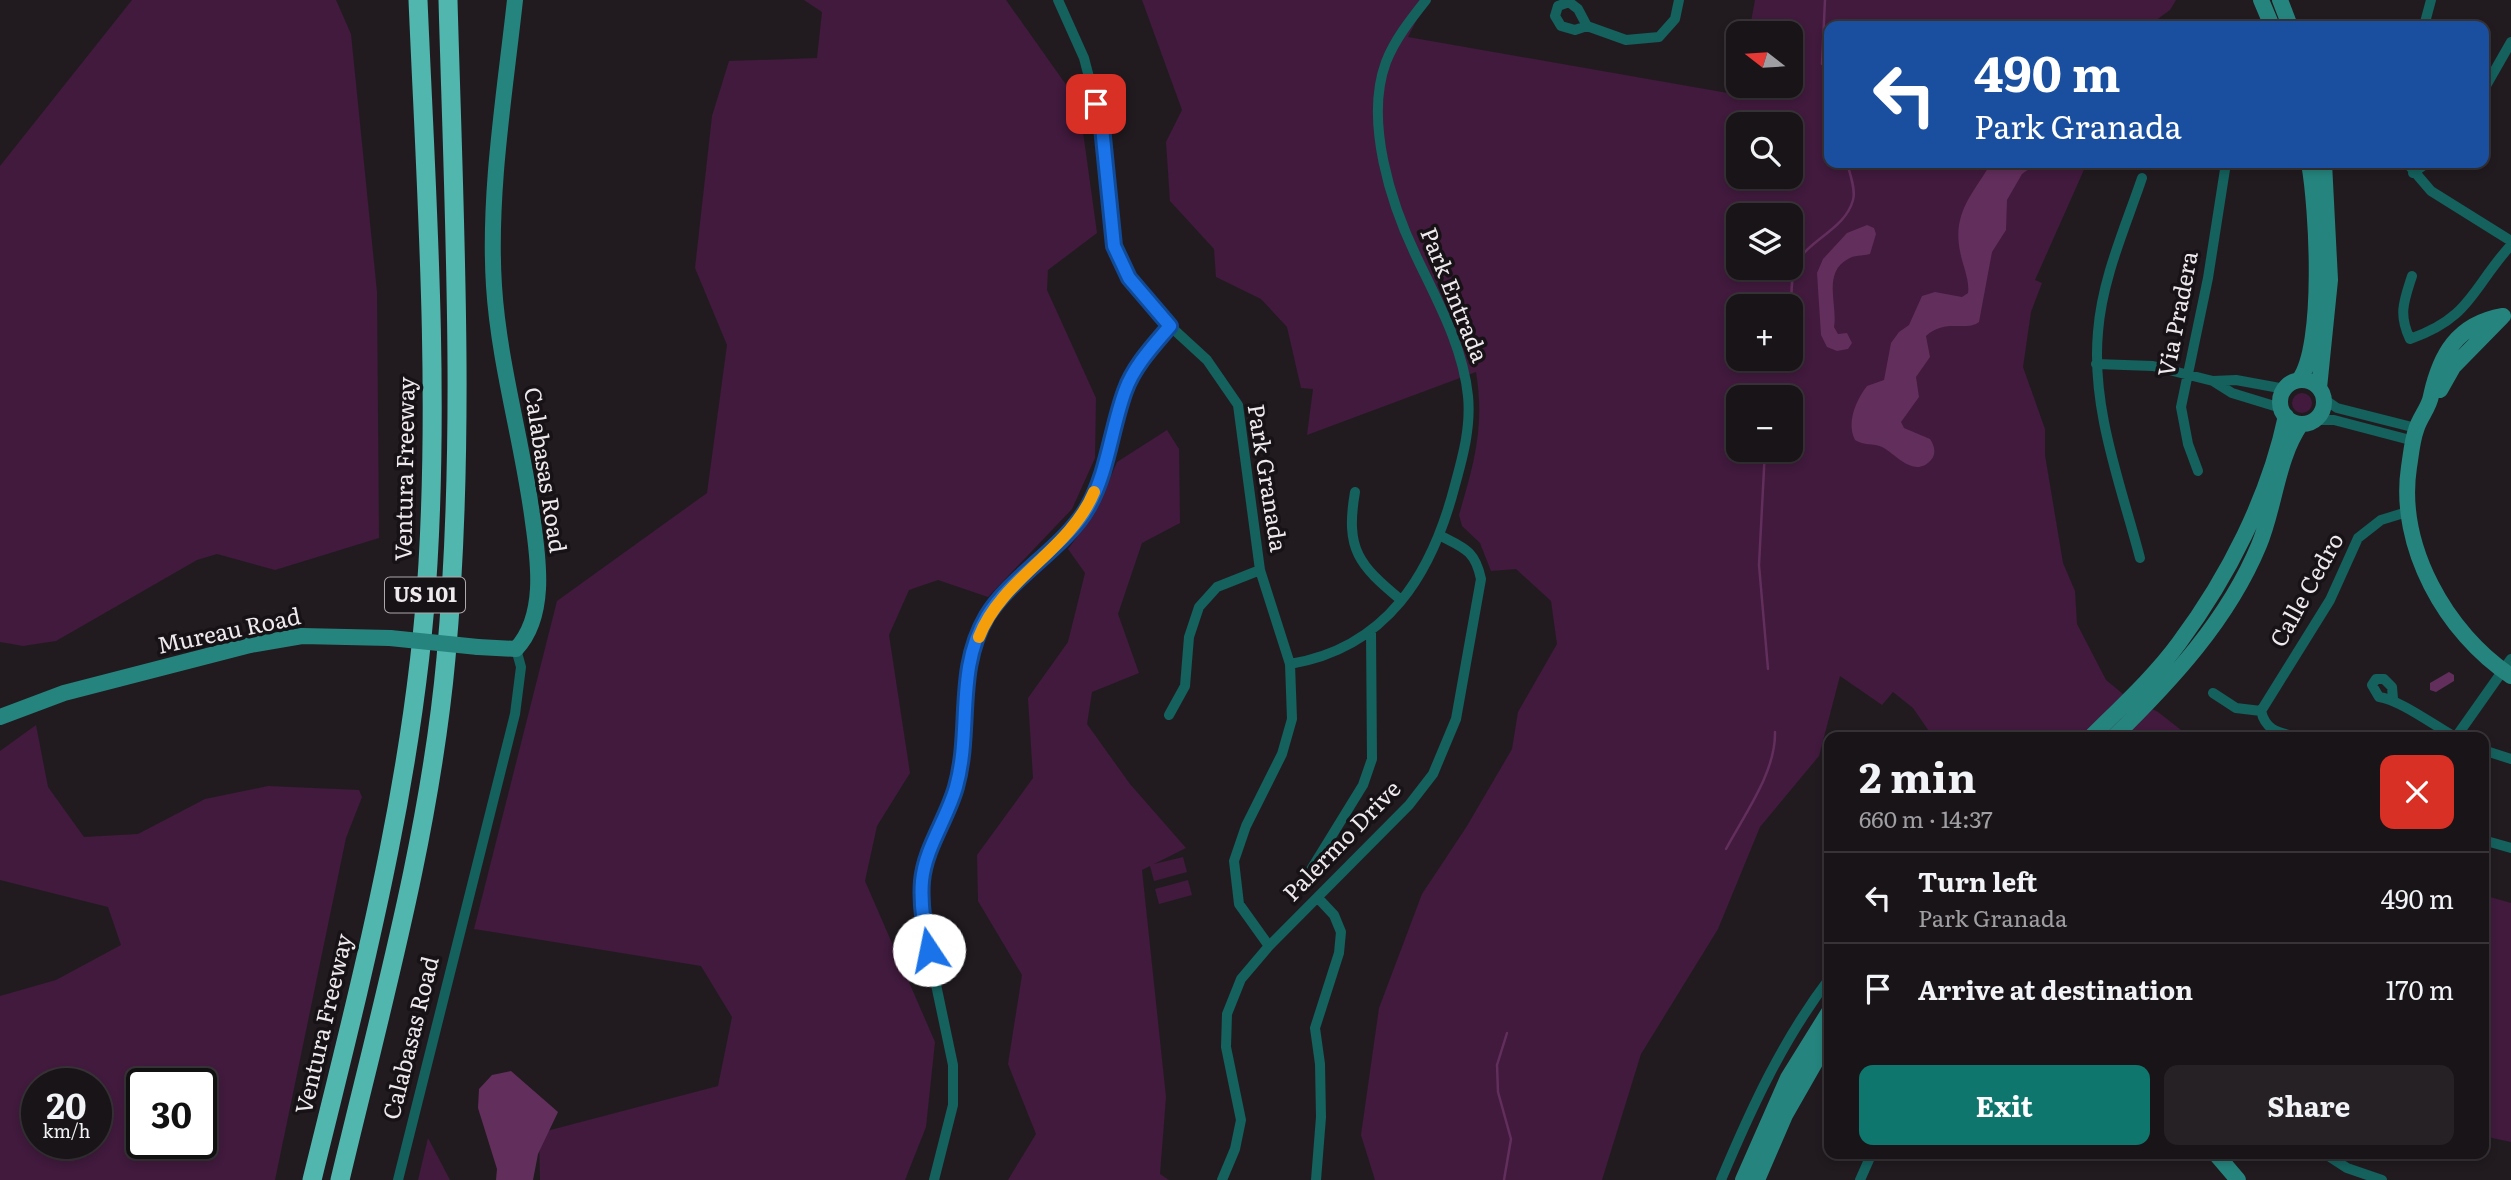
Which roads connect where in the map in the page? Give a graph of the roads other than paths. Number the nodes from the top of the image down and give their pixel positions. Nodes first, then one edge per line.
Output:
1 (418, 0) edge
2 (448, 0) edge
3 (515, 0) edge
4 (1058, 0) edge
5 (1426, 0) edge
6 (1679, 0) edge
7 (2262, 0) edge
8 (2280, 0) edge
9 (2431, 0) edge
10 (2270, 21) edge
11 (2288, 21) edge
12 (2425, 21) edge
13 (1587, 26) dead end
14 (2511, 42) edge
15 (2489, 80) edge
16 (2225, 168) edge
17 (2309, 168) edge
18 (2324, 168) edge
19 (2410, 168) edge
20 (2142, 178) dead end
21 (2511, 243) edge
22 (2412, 276) dead end
23 (2507, 313) edge
24 (1170, 326) junction
25 (2096, 364) junction
26 (2188, 375) junction
27 (2213, 382) junction
28 (2251, 382) junction
29 (2292, 385) junction
30 (2321, 393) junction
31 (2248, 397) junction
32 (2296, 417) junction
33 (2415, 435) junction
34 (2198, 471) dead end
35 (1355, 492) dead end
36 (2407, 512) junction
37 (1439, 535) junction
38 (2140, 558) dead end
39 (1260, 570) junction
40 (1401, 600) junction
41 (1371, 631) junction
42 (516, 649) junction
43 (1290, 664) junction
44 (2508, 668) edge
45 (2213, 693) dead end
46 (2393, 699) dead end
47 (2261, 711) junction
48 (1169, 715) dead end
49 (0, 717) edge
50 (2096, 732) edge
51 (2119, 732) edge
52 (2279, 732) edge
53 (2447, 732) edge
54 (2460, 732) edge
55 (2489, 752) edge
56 (2511, 760) edge
57 (2489, 841) edge
58 (2511, 848) edge
59 (1307, 876) dead end
60 (1318, 898) junction
61 (1269, 946) junction
62 (1824, 987) edge
63 (1824, 1020) edge
64 (1824, 1047) edge
65 (1869, 1159) edge
66 (2219, 1159) edge
67 (2333, 1159) edge
68 (312, 1180) edge
69 (340, 1180) edge
70 (398, 1180) edge
71 (934, 1180) edge
72 (1222, 1180) edge
73 (1316, 1180) edge
74 (1721, 1180) edge
75 (1743, 1180) edge
76 (1757, 1180) edge
77 (1860, 1180) edge
78 (2238, 1180) edge
79 (2382, 1180) edge

1 - 68 highway, Ventura Freeway / US 101
2 - 69 highway, US 101
3 - 42 street, Calabasas Road
4 - 24 street, Park Granada
5 - 37 street, Park Entrada
6 - 13 street
7 - 10 street
8 - 11 street
9 - 12 street
14 - 15 street
16 - 26 street, Via Pradera
17 - 29 street
18 - 30 street
19 - 21 street
20 - 25 street
21 - 22 street
23 - 33 street
24 - 39 street, Park Granada
24 - 71 street
25 - 26 street
25 - 38 street
26 - 27 street
26 - 34 street, Via Pradera
27 - 28 street
27 - 31 street
28 - 29 street
28 - 31 street
29 - 30 street
29 - 32 street
30 - 32 street
30 - 33 street
31 - 32 street
32 - 33 street
32 - 50 street
32 - 51 street
33 - 36 street
35 - 40 street
36 - 44 street
36 - 47 street, Calle Cedro
37 - 40 street, Park Entrada
37 - 60 street, Palermo Drive
39 - 43 street, Park Granada
39 - 48 street
40 - 41 street, Park Entrada
41 - 43 street, Park Entrada
41 - 59 street
42 - 49 street, Mureau Road, bridge
42 - 70 street, Calabasas Road
43 - 61 street, Park Granada
44 - 54 street
45 - 47 street
46 - 53 street
47 - 52 street
55 - 56 street
57 - 58 street
60 - 61 street, Palermo Drive
60 - 73 street
61 - 72 street, Palermo Drive
62 - 74 street
63 - 75 street
64 - 76 street
65 - 77 street
66 - 78 street
67 - 79 street

